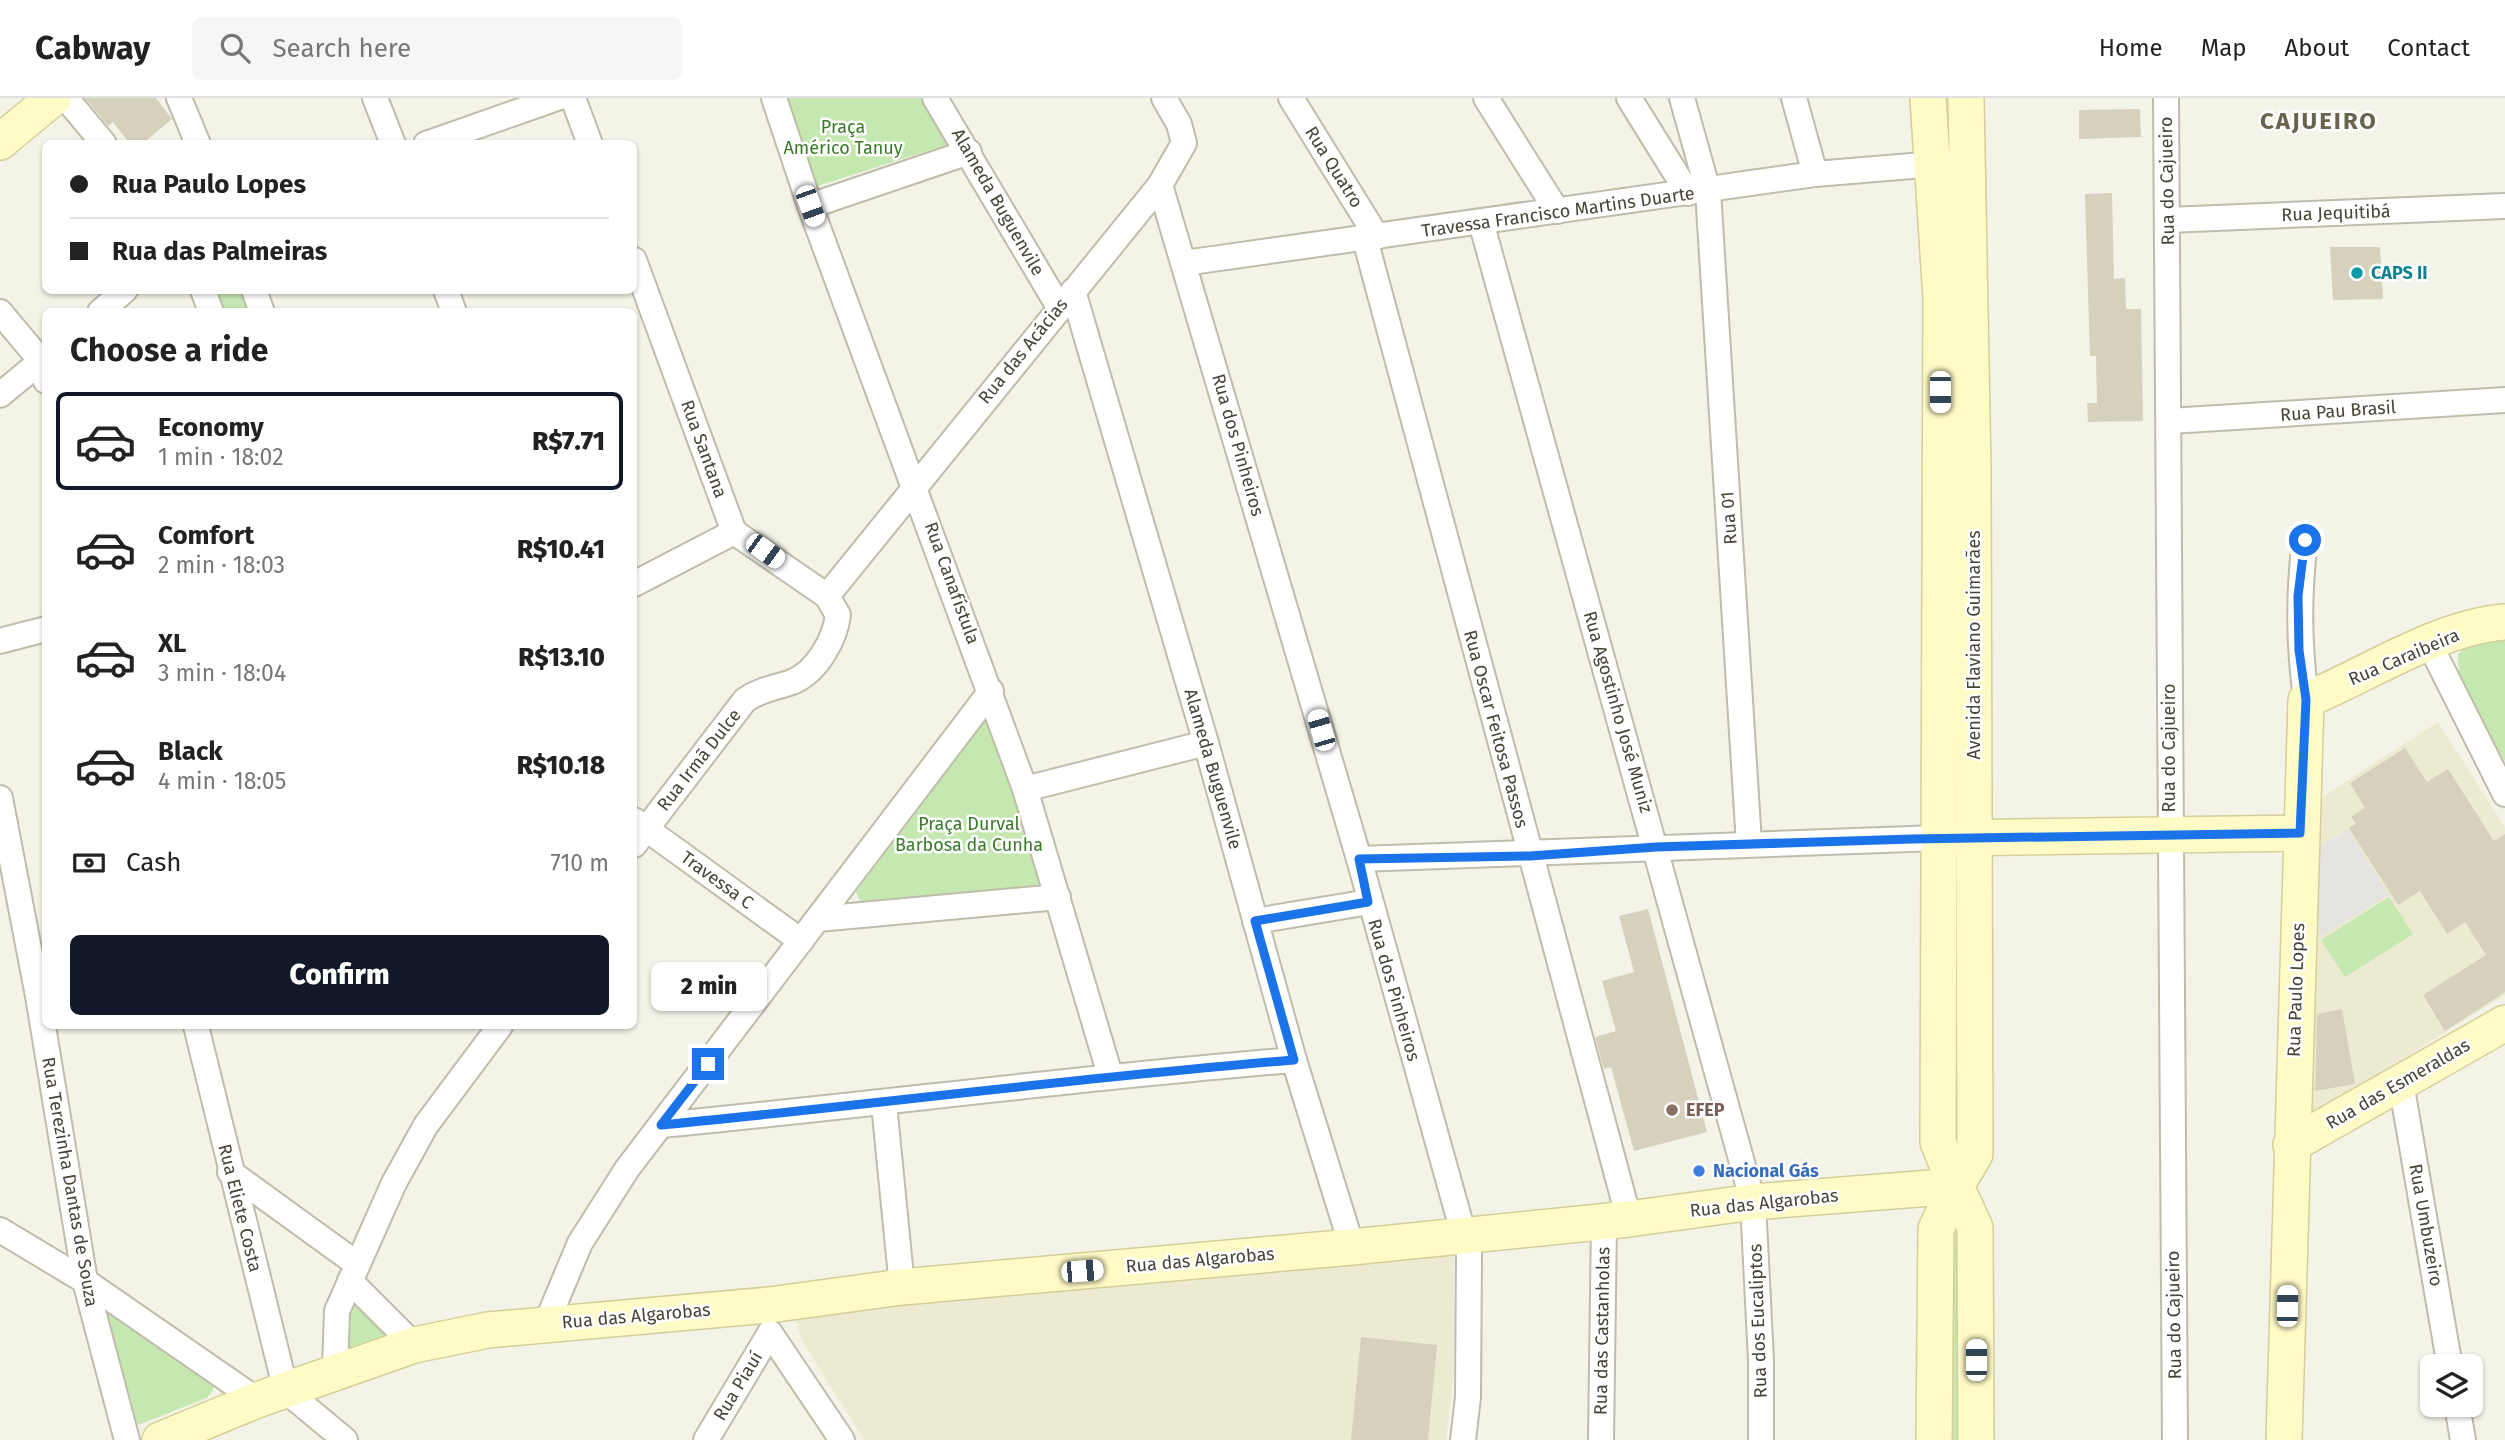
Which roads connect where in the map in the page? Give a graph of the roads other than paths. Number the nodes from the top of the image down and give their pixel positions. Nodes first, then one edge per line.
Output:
1 (53, 98) edge
2 (66, 98) edge
3 (179, 98) edge
4 (375, 98) edge
5 (557, 98) edge
6 (573, 98) edge
7 (774, 98) edge
8 (935, 98) edge
9 (1164, 98) edge
10 (1291, 98) edge
11 (1486, 98) edge
12 (1629, 98) edge
13 (1682, 98) edge
14 (1794, 98) edge
15 (1928, 98) edge
16 (1966, 98) edge
17 (2166, 98) edge
18 (101, 140) edge
19 (196, 140) edge
20 (391, 140) edge
21 (437, 140) edge
22 (589, 140) edge
23 (0, 142) edge
24 (969, 152) junction
25 (1933, 163) junction
26 (1967, 163) junction
27 (1815, 174) junction
28 (1160, 185) junction
29 (1698, 192) junction
30 (810, 206) junction
31 (2505, 206) edge
32 (1557, 211) junction
33 (2168, 220) junction
34 (1481, 222) junction
35 (1371, 238) junction
36 (1184, 263) junction
37 (637, 268) edge
38 (120, 294) edge
39 (1066, 299) junction
40 (105, 308) edge
41 (0, 313) edge
42 (42, 365) edge
43 (42, 368) edge
44 (0, 395) edge
45 (2505, 400) edge
46 (2170, 421) junction
47 (915, 484) junction
48 (734, 532) junction
49 (2305, 540) dead end
50 (637, 582) edge
51 (827, 596) junction
52 (2505, 622) edge
53 (42, 630) edge
54 (0, 641) edge
55 (2430, 643) junction
56 (991, 691) junction
57 (2306, 700) junction
58 (1206, 743) junction
59 (1026, 789) junction
60 (2505, 794) edge
61 (0, 798) edge
62 (638, 831) edge
63 (2300, 833) junction
64 (2169, 836) junction
65 (1939, 838) junction
66 (1975, 838) junction
67 (1749, 844) junction
68 (1656, 847) junction
69 (1530, 856) junction
70 (1359, 859) junction
71 (1058, 898) junction
72 (1368, 902) junction
73 (818, 919) junction
74 (1255, 921) junction
75 (801, 941) junction
76 (42, 1020) edge
77 (2505, 1023) edge
78 (43, 1029) edge
79 (196, 1029) edge
80 (498, 1029) edge
81 (1294, 1060) junction
82 (1110, 1075) junction
83 (2401, 1083) junction
84 (884, 1104) junction
85 (661, 1125) junction
86 (2291, 1145) junction
87 (230, 1172) junction
88 (1956, 1186) junction
89 (1753, 1202) junction
90 (1616, 1220) junction
91 (0, 1230) edge
92 (1463, 1234) junction
93 (1352, 1247) junction
94 (354, 1272) junction
95 (85, 1281) junction
96 (902, 1287) junction
97 (770, 1319) junction
98 (546, 1324) junction
99 (414, 1345) junction
100 (2448, 1354) edge
101 (335, 1371) junction
102 (272, 1395) junction
103 (2459, 1417) edge
104 (127, 1440) edge
105 (160, 1440) edge
106 (345, 1440) edge
107 (706, 1440) edge
108 (842, 1440) edge
109 (1463, 1440) edge
110 (1601, 1440) edge
111 (1761, 1440) edge
112 (1934, 1440) edge
113 (1976, 1440) edge
114 (2175, 1440) edge
115 (2284, 1440) edge
116 (2463, 1440) edge

1 - 23 street
2 - 18 street
3 - 19 street
4 - 20 street
5 - 21 street
6 - 22 street
7 - 30 street, Rua Canafístula
8 - 24 street, Alameda Buguenvile
9 - 28 street, Rua das Acácias
10 - 35 street, Rua Quatro
11 - 32 street
12 - 29 street
13 - 29 street, Rua 01
14 - 27 street
15 - 25 street, Avenida Flaviano Guimarães
16 - 26 street, Avenida Flaviano Guimarães
17 - 33 street, Rua do Cajueiro
24 - 30 street
24 - 39 street, Alameda Buguenvile
25 - 26 street, Travessa Francisco Martins Duarte
25 - 27 street, Travessa Francisco Martins Duarte
25 - 65 street, Avenida Flaviano Guimarães
26 - 66 street, Avenida Flaviano Guimarães
27 - 29 street, Travessa Francisco Martins Duarte
28 - 36 street, Rua dos Pinheiros
28 - 39 street, Rua das Acácias
29 - 32 street, Travessa Francisco Martins Duarte
29 - 67 street, Rua 01
30 - 47 street, Rua Canafístula
31 - 33 street, Rua Jequitibá
32 - 34 street, Travessa Francisco Martins Duarte
33 - 46 street, Rua do Cajueiro
34 - 35 street, Travessa Francisco Martins Duarte
34 - 68 street, Rua Agostinho José Muniz
35 - 36 street, Travessa Francisco Martins Duarte
35 - 69 street, Rua Oscar Feitosa Passos
36 - 70 street, Rua dos Pinheiros
37 - 48 street, Rua Santana
38 - 40 street
39 - 47 street, Rua das Acácias
39 - 58 street, Alameda Buguenvile
41 - 42 street
43 - 44 street
45 - 46 street, Rua Pau Brasil
46 - 64 street, Rua do Cajueiro
47 - 51 street, Rua das Acácias
47 - 56 street, Rua Canafístula
48 - 50 street
48 - 51 street
49 - 57 street, Rua Paulo Lopes
51 - 62 street, Rua Irmã Dulce
52 - 55 street, Rua Caraibeira
53 - 54 street
55 - 57 street, Rua Caraibeira
55 - 60 street
56 - 59 street, Rua Canafístula
56 - 73 street
57 - 63 street, Rua Paulo Lopes
58 - 59 street
58 - 74 street, Alameda Buguenvile
59 - 71 street, Rua Canafístula
61 - 76 street, Rua Terezinha Dantas de Souza
62 - 75 street, Travessa C
63 - 64 street
63 - 86 street, Rua Paulo Lopes
64 - 66 street
64 - 114 street, Rua do Cajueiro
65 - 66 street
65 - 67 street
65 - 88 street, Avenida Flaviano Guimarães
66 - 88 street, Avenida Flaviano Guimarães
67 - 68 street
68 - 69 street
68 - 89 street, Rua Agostinho José Muniz
69 - 70 street
69 - 90 street, Rua Oscar Feitosa Passos
70 - 72 street, Rua dos Pinheiros
71 - 73 street
71 - 82 street, Rua Canafístula
72 - 74 street
72 - 92 street, Rua dos Pinheiros
73 - 75 street
74 - 81 street, Alameda Buguenvile
75 - 85 street
77 - 83 street, Rua das Esmeraldas
78 - 95 street, Rua Terezinha Dantas de Souza
79 - 87 street, Rua Eliete Costa
80 - 94 street
81 - 82 street
81 - 93 street, Alameda Buguenvile
82 - 84 street
83 - 86 street, Rua das Esmeraldas
83 - 100 street, Rua Umbuzeiro
84 - 85 street
84 - 96 street
85 - 98 street
86 - 115 street, Rua Paulo Lopes
87 - 94 street
87 - 102 street, Rua Eliete Costa
88 - 89 street, Rua das Algarobas
88 - 112 street, Avenida Flaviano Guimarães
88 - 113 street, Avenida Flaviano Guimarães
89 - 90 street, Rua das Algarobas
89 - 111 street, Rua dos Eucaliptos
90 - 92 street, Rua das Algarobas
90 - 110 street, Rua das Castanholas
91 - 95 street
92 - 93 street, Rua das Algarobas
92 - 109 street, Rua dos Pinheiros
93 - 96 street, Rua das Algarobas
94 - 99 street
94 - 101 street
95 - 102 street
95 - 104 street, Rua Terezinha Dantas de Souza
96 - 97 street, Rua das Algarobas
97 - 98 street, Rua das Algarobas
97 - 107 street, Rua Piauí
97 - 108 street
98 - 99 street, Rua das Algarobas
99 - 101 street, Rua das Algarobas
101 - 102 street, Rua das Algarobas
102 - 105 street, Rua das Algarobas
102 - 106 street
103 - 116 street

